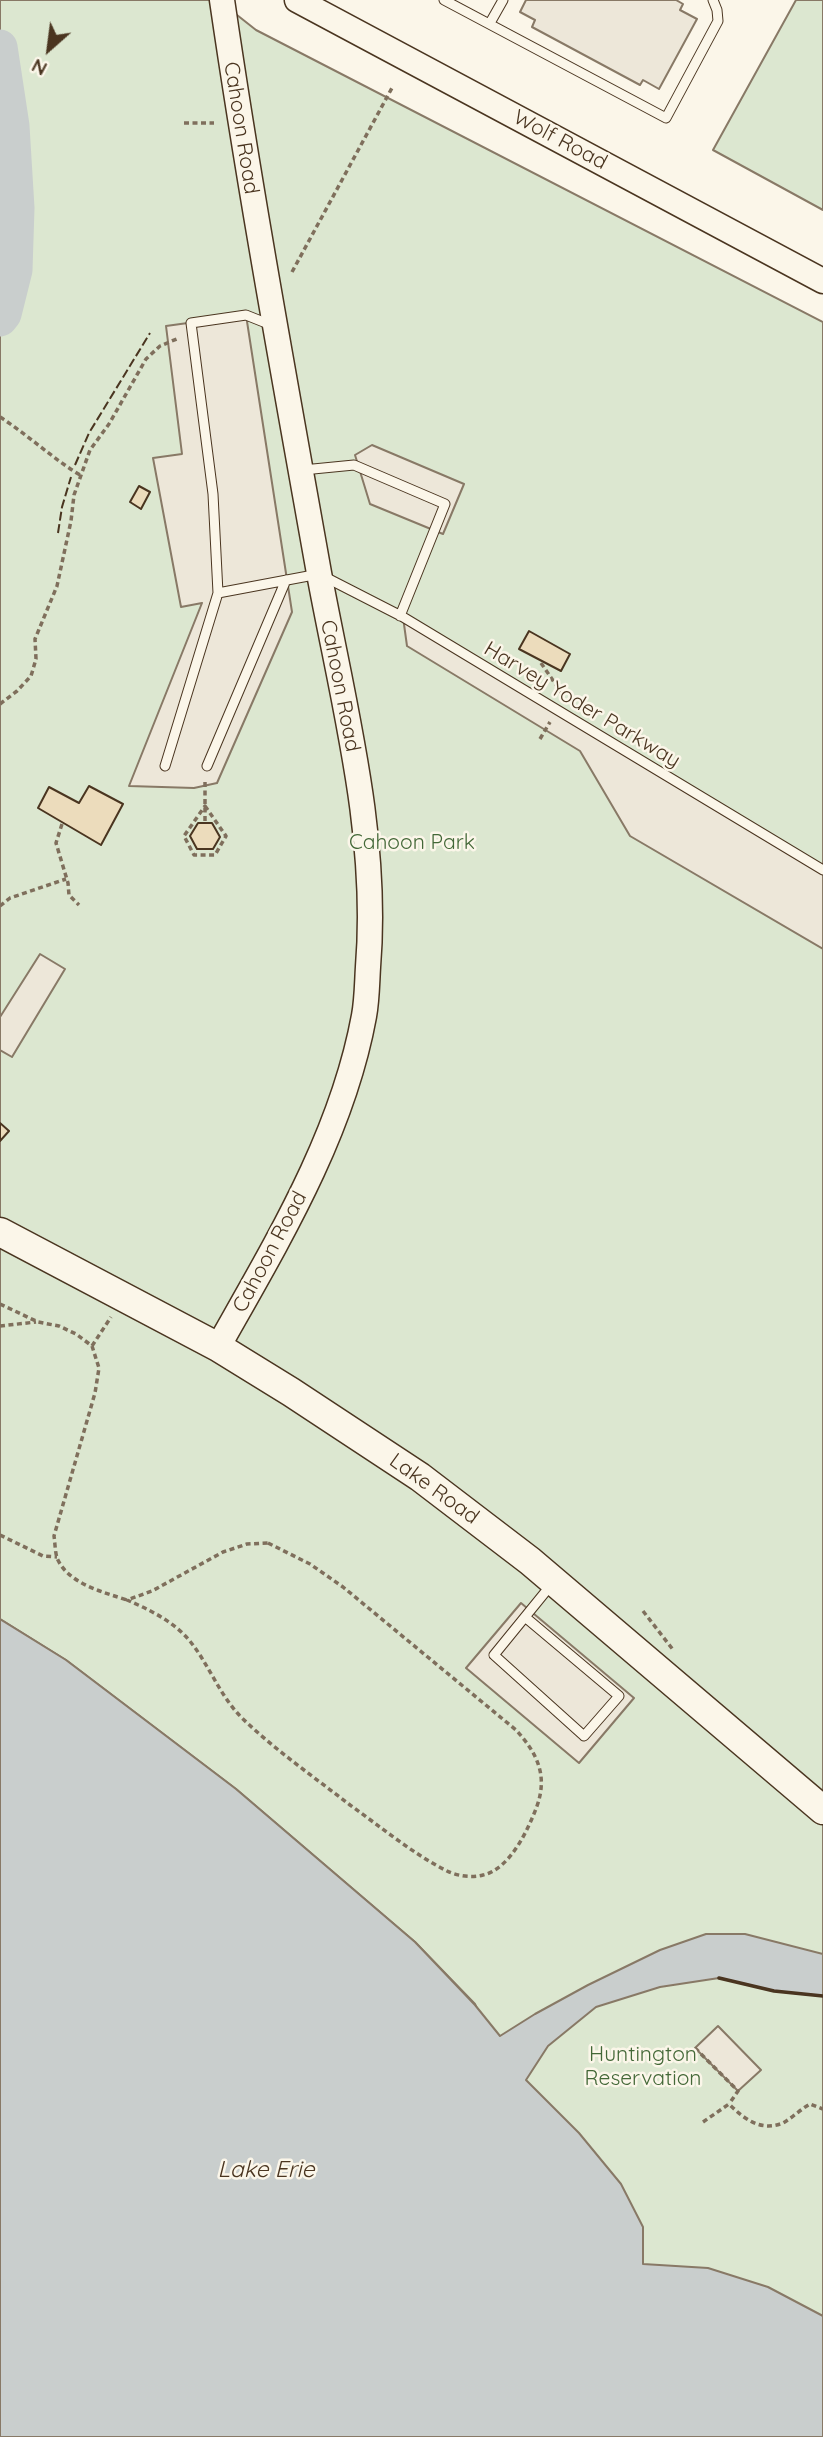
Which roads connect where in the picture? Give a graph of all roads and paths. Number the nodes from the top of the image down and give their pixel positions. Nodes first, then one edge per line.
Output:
1 (222, 0) edge
2 (297, 0) edge
3 (503, 0) edge
4 (713, 0) edge
5 (448, 1) edge
6 (490, 23) junction
7 (393, 86) dead end
8 (184, 123) dead end
9 (214, 123) dead end
10 (292, 272) dead end
11 (823, 281) edge
12 (274, 326) junction
13 (168, 343) dead end
14 (0, 417) edge
15 (301, 470) junction
16 (80, 475) junction
17 (319, 574) junction
18 (286, 580) junction
19 (218, 593) junction
20 (400, 616) junction
21 (0, 704) edge
22 (165, 766) dead end
23 (207, 766) joint
24 (205, 806) junction
25 (205, 821) dead end
26 (62, 824) dead end
27 (823, 870) edge
28 (66, 879) junction
29 (79, 905) dead end
30 (0, 906) edge
31 (0, 1232) edge
32 (0, 1304) edge
33 (111, 1317) dead end
34 (38, 1322) junction
35 (0, 1326) edge
36 (92, 1346) junction
37 (218, 1347) junction
38 (0, 1535) edge
39 (57, 1557) junction
40 (554, 1581) junction
41 (127, 1600) junction
42 (525, 1617) junction
43 (823, 1810) edge
44 (695, 2048) dead end
45 (729, 2104) junction
46 (823, 2109) edge
47 (703, 2122) dead end

1 - 12 street, Cahoon Road
2 - 11 street, Wolf Road
3 - 6 lane
4 - 6 lane
5 - 6 lane
7 - 10 path
8 - 9 path
12 - 15 street, Cahoon Road
12 - 19 lane
13 - 16 path
14 - 16 path
15 - 17 street, Cahoon Road
15 - 20 lane
16 - 21 path
17 - 18 lane
17 - 20 lane, Harvey Yoder Parkway
17 - 37 street, Cahoon Road
18 - 19 lane
18 - 23 lane
19 - 22 lane
20 - 27 lane, Harvey Yoder Parkway
23 - 24 path
24 - 24 path
24 - 25 path
26 - 28 path
28 - 29 path
28 - 30 path
31 - 37 main road, Lake Road
32 - 34 path
33 - 36 path
34 - 35 path
34 - 36 path
36 - 39 path
37 - 40 main road, Lake Road
38 - 39 path
39 - 41 path
40 - 42 lane
40 - 43 main road, Lake Road
41 - 41 path
42 - 42 lane
44 - 45 path
45 - 46 path
45 - 47 path

